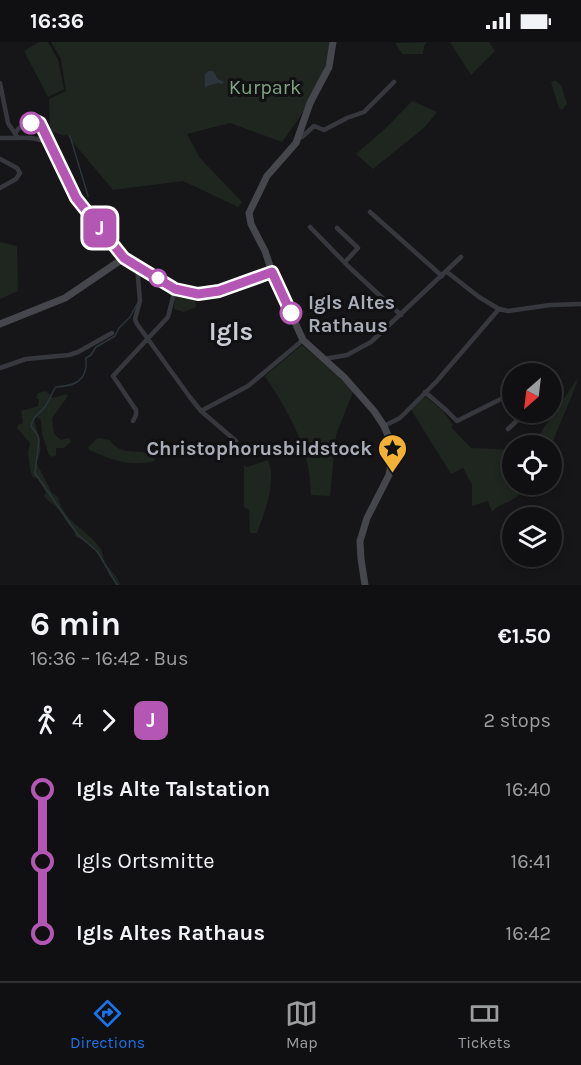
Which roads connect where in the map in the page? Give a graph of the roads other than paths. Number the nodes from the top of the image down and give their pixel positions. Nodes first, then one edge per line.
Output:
1 (333, 42) edge
2 (394, 82) dead end
3 (0, 83) edge
4 (17, 135) junction
5 (298, 137) junction
6 (0, 138) edge
7 (50, 145) junction
8 (0, 159) edge
9 (0, 188) edge
10 (370, 212) dead end
11 (310, 226) dead end
12 (337, 228) dead end
13 (461, 257) dead end
14 (124, 258) junction
15 (345, 262) junction
16 (137, 266) junction
17 (272, 272) junction
18 (447, 272) junction
19 (442, 276) junction
20 (175, 289) junction
21 (581, 304) edge
22 (499, 309) junction
23 (401, 315) junction
24 (0, 324) edge
25 (112, 333) dead end
26 (148, 339) junction
27 (303, 340) junction
28 (324, 359) junction
29 (0, 368) edge
30 (425, 393) junction
31 (502, 398) edge
32 (201, 411) junction
33 (133, 421) dead end
34 (514, 423) edge
35 (384, 426) junction
36 (508, 429) dead end
37 (236, 441) dead end
38 (364, 585) edge

1 - 5 main road
2 - 5 street
3 - 4 street
4 - 6 street
4 - 7 street
4 - 7 street
5 - 17 main road
7 - 14 street
8 - 9 street
10 - 19 street
11 - 15 street
12 - 15 street
13 - 18 street
14 - 16 main road
14 - 24 main road
15 - 23 street
16 - 20 main road
16 - 26 street
17 - 20 main road
17 - 27 main road
18 - 19 street
18 - 22 street
19 - 23 street
20 - 26 street
21 - 22 street
22 - 30 street
23 - 28 street
25 - 29 street
26 - 32 street
26 - 33 street
27 - 28 main road
27 - 32 street
28 - 35 main road
30 - 31 street
30 - 35 street
32 - 37 street
34 - 36 street
35 - 38 main road

